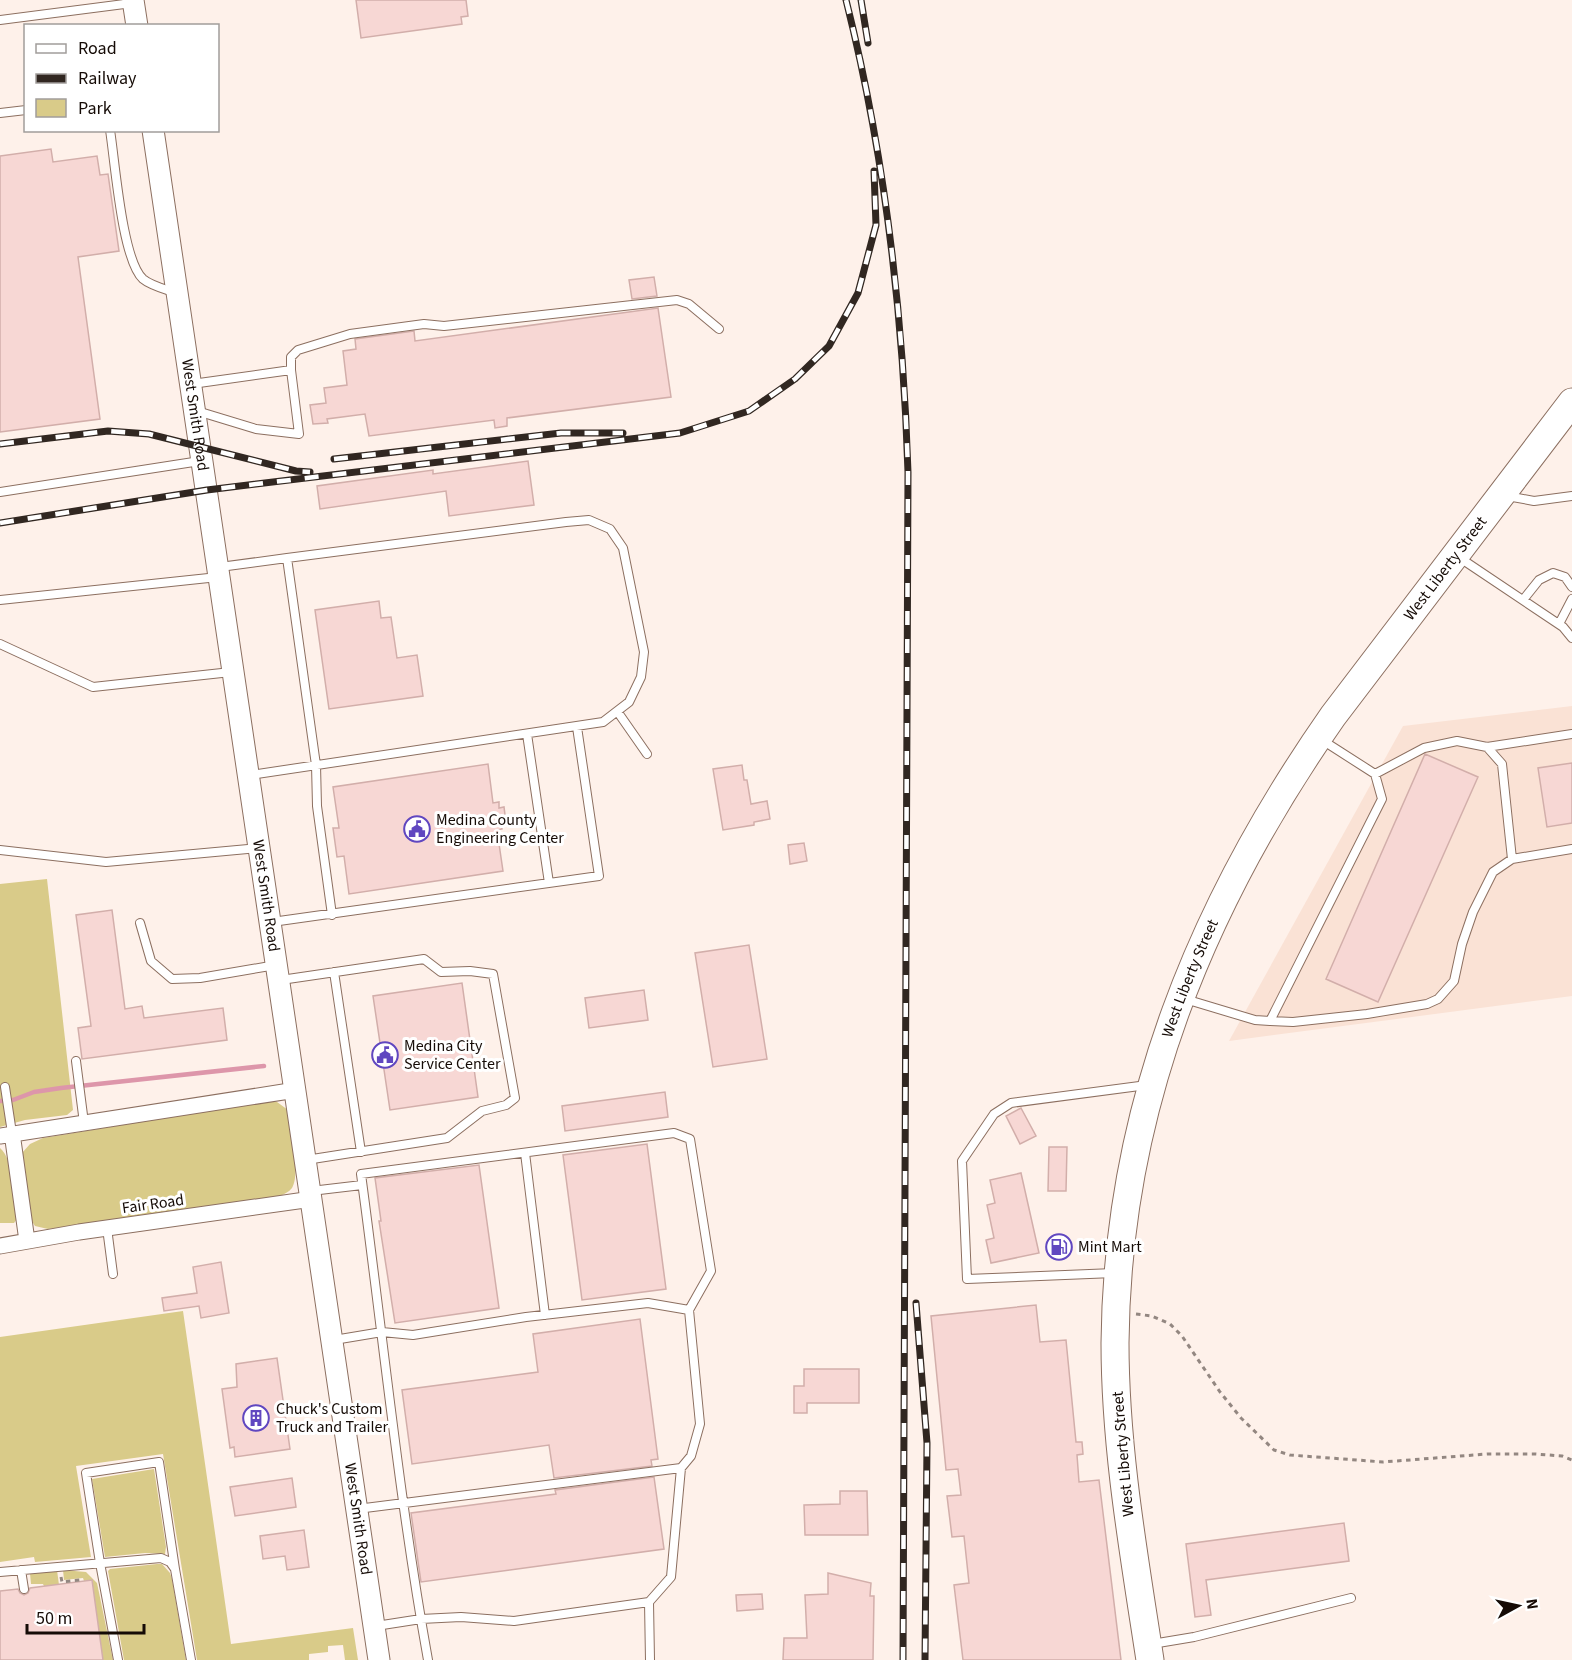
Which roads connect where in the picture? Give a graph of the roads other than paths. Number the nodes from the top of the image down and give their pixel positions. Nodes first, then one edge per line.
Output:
1 (134, 2) edge
2 (99, 4) edge
3 (0, 20) edge
4 (137, 24) edge
5 (24, 110) edge
6 (0, 113) edge
7 (110, 132) edge
8 (153, 132) edge
9 (177, 294) junction
10 (719, 329) dead end
11 (291, 370) junction
12 (191, 384) junction
13 (1572, 402) edge
14 (195, 411) junction
15 (202, 460) junction
16 (0, 492) edge
17 (1502, 495) junction
18 (1572, 496) edge
19 (1457, 555) junction
20 (287, 558) junction
21 (219, 572) junction
22 (1572, 587) edge
23 (1572, 599) edge
24 (0, 600) edge
25 (1523, 600) junction
26 (1559, 624) junction
27 (1572, 638) edge
28 (0, 644) edge
29 (234, 672) junction
30 (617, 711) junction
31 (577, 727) junction
32 (527, 734) junction
33 (1572, 734) edge
34 (1318, 738) junction
35 (1487, 747) junction
36 (647, 754) dead end
37 (316, 765) junction
38 (1375, 774) junction
39 (249, 775) junction
40 (260, 848) junction
41 (1572, 849) edge
42 (0, 850) edge
43 (1512, 859) junction
44 (549, 883) junction
45 (332, 915) junction
46 (140, 923) dead end
47 (271, 923) junction
48 (334, 972) junction
49 (278, 973) junction
50 (1181, 998) junction
51 (1270, 1021) junction
52 (76, 1061) dead end
53 (1152, 1085) junction
54 (5, 1087) dead end
55 (296, 1090) junction
56 (84, 1123) junction
57 (6, 1135) edge
58 (361, 1152) junction
59 (525, 1153) junction
60 (306, 1160) junction
61 (362, 1185) junction
62 (311, 1195) junction
63 (107, 1228) junction
64 (27, 1242) junction
65 (0, 1246) edge
66 (1119, 1272) junction
67 (113, 1274) dead end
68 (689, 1310) junction
69 (545, 1315) junction
70 (382, 1332) junction
71 (332, 1340) junction
72 (681, 1468) junction
73 (405, 1502) junction
74 (357, 1509) junction
75 (100, 1563) junction
76 (175, 1569) junction
77 (21, 1570) junction
78 (0, 1572) edge
79 (24, 1589) dead end
80 (1351, 1598) dead end
81 (649, 1602) junction
82 (421, 1619) junction
83 (374, 1626) junction
84 (1149, 1652) edge
85 (118, 1660) edge
86 (191, 1660) edge
87 (379, 1660) edge
88 (428, 1660) edge
89 (650, 1660) edge

1 - 2 lane
1 - 4 street
2 - 3 lane
5 - 6 lane
7 - 9 lane
8 - 9 street, West Smith Road
9 - 12 street, West Smith Road
10 - 11 lane
11 - 12 lane
11 - 14 lane
12 - 14 street, West Smith Road
13 - 17 highway, West Liberty Street
14 - 15 street, West Smith Road
15 - 16 lane
15 - 21 street, West Smith Road
17 - 18 lane
17 - 19 highway, West Liberty Street
19 - 25 lane
19 - 34 highway, West Liberty Street
20 - 21 lane
20 - 30 lane
20 - 37 lane
21 - 24 lane
21 - 29 street, West Smith Road
22 - 25 lane
23 - 26 lane
25 - 26 lane
26 - 27 lane
28 - 29 lane
29 - 39 street, West Smith Road
30 - 31 lane
30 - 36 lane
31 - 32 lane
31 - 44 lane
32 - 37 lane
32 - 44 lane
33 - 35 lane
34 - 38 lane
34 - 50 highway, West Liberty Street
35 - 38 lane
35 - 43 lane
37 - 39 lane
37 - 45 lane
38 - 51 lane
39 - 40 street, West Smith Road
40 - 42 lane
40 - 47 street, West Smith Road
41 - 43 lane
43 - 51 lane
44 - 45 lane
45 - 47 lane
46 - 49 lane
47 - 49 street, West Smith Road
48 - 49 lane
48 - 58 lane
48 - 58 lane
49 - 55 street, West Smith Road
50 - 51 lane
50 - 53 highway, West Liberty Street
52 - 56 lane
53 - 66 highway, West Liberty Street
53 - 66 lane
54 - 57 lane
55 - 56 street
55 - 60 street, West Smith Road
56 - 57 street
57 - 64 street
58 - 60 lane
59 - 61 lane
59 - 68 lane
59 - 69 lane
60 - 62 street, West Smith Road
61 - 62 lane
61 - 70 lane
62 - 63 street, Fair Road
62 - 71 street, West Smith Road
63 - 64 street, Fair Road
63 - 67 lane
64 - 65 street, Fair Road
66 - 84 highway, West Liberty Street
68 - 69 lane
68 - 72 lane
69 - 70 lane
70 - 71 lane
70 - 73 lane
71 - 74 street, West Smith Road
72 - 73 lane
72 - 81 lane
73 - 74 lane
73 - 82 lane
74 - 83 street, West Smith Road
75 - 76 lane
75 - 76 lane
75 - 77 lane
75 - 85 lane
76 - 86 lane
77 - 78 lane
77 - 79 lane
80 - 84 lane
81 - 82 lane
81 - 89 lane
82 - 83 lane
82 - 88 lane
83 - 87 street, West Smith Road

